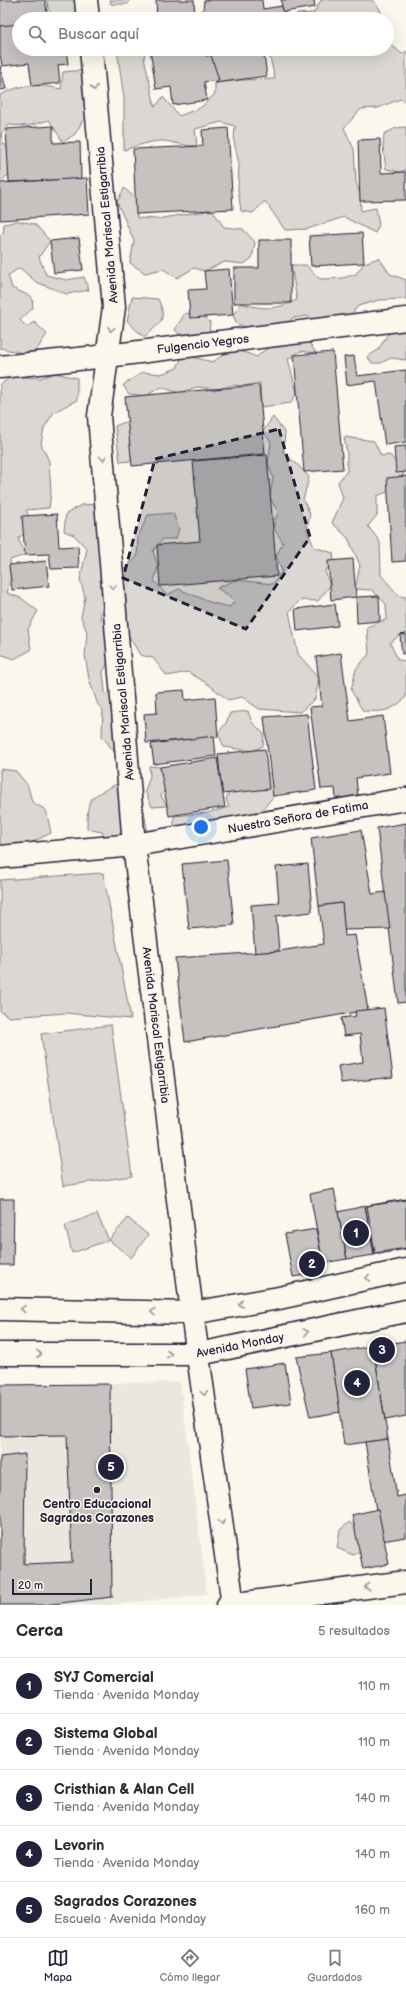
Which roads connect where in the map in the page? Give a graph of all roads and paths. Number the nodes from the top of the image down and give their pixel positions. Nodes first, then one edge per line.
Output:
1 (86, 0) edge
2 (87, 12) edge
3 (92, 56) edge
4 (406, 319) edge
5 (107, 356) junction
6 (0, 367) edge
7 (406, 799) edge
8 (134, 845) junction
9 (0, 857) edge
10 (406, 1270) edge
11 (0, 1309) edge
12 (406, 1310) edge
13 (192, 1313) junction
14 (0, 1354) edge
15 (199, 1354) junction
16 (406, 1582) edge
17 (232, 1605) edge

1 - 2 main road
3 -> 5 main road, Avenida Mariscal Estigarribia
4 - 5 main road, Fulgencio Yegros
5 - 6 main road, Fulgencio Yegros
5 -> 8 main road, Avenida Mariscal Estigarribia
7 - 8 main road, Nuestra Señora de Fatima
8 - 9 main road, Nuestra Señora de Fatima
8 - 13 main road, Avenida Mariscal Estigarribia
10 -> 13 main road
13 -> 11 main road
15 -> 12 main road, Avenida Monday
13 - 15 main road, Avenida Mariscal Estigarribia
14 -> 15 main road, Avenida Monday
15 -> 17 main road, Avenida Mariscal Estigarribia
16 -> 17 main road

